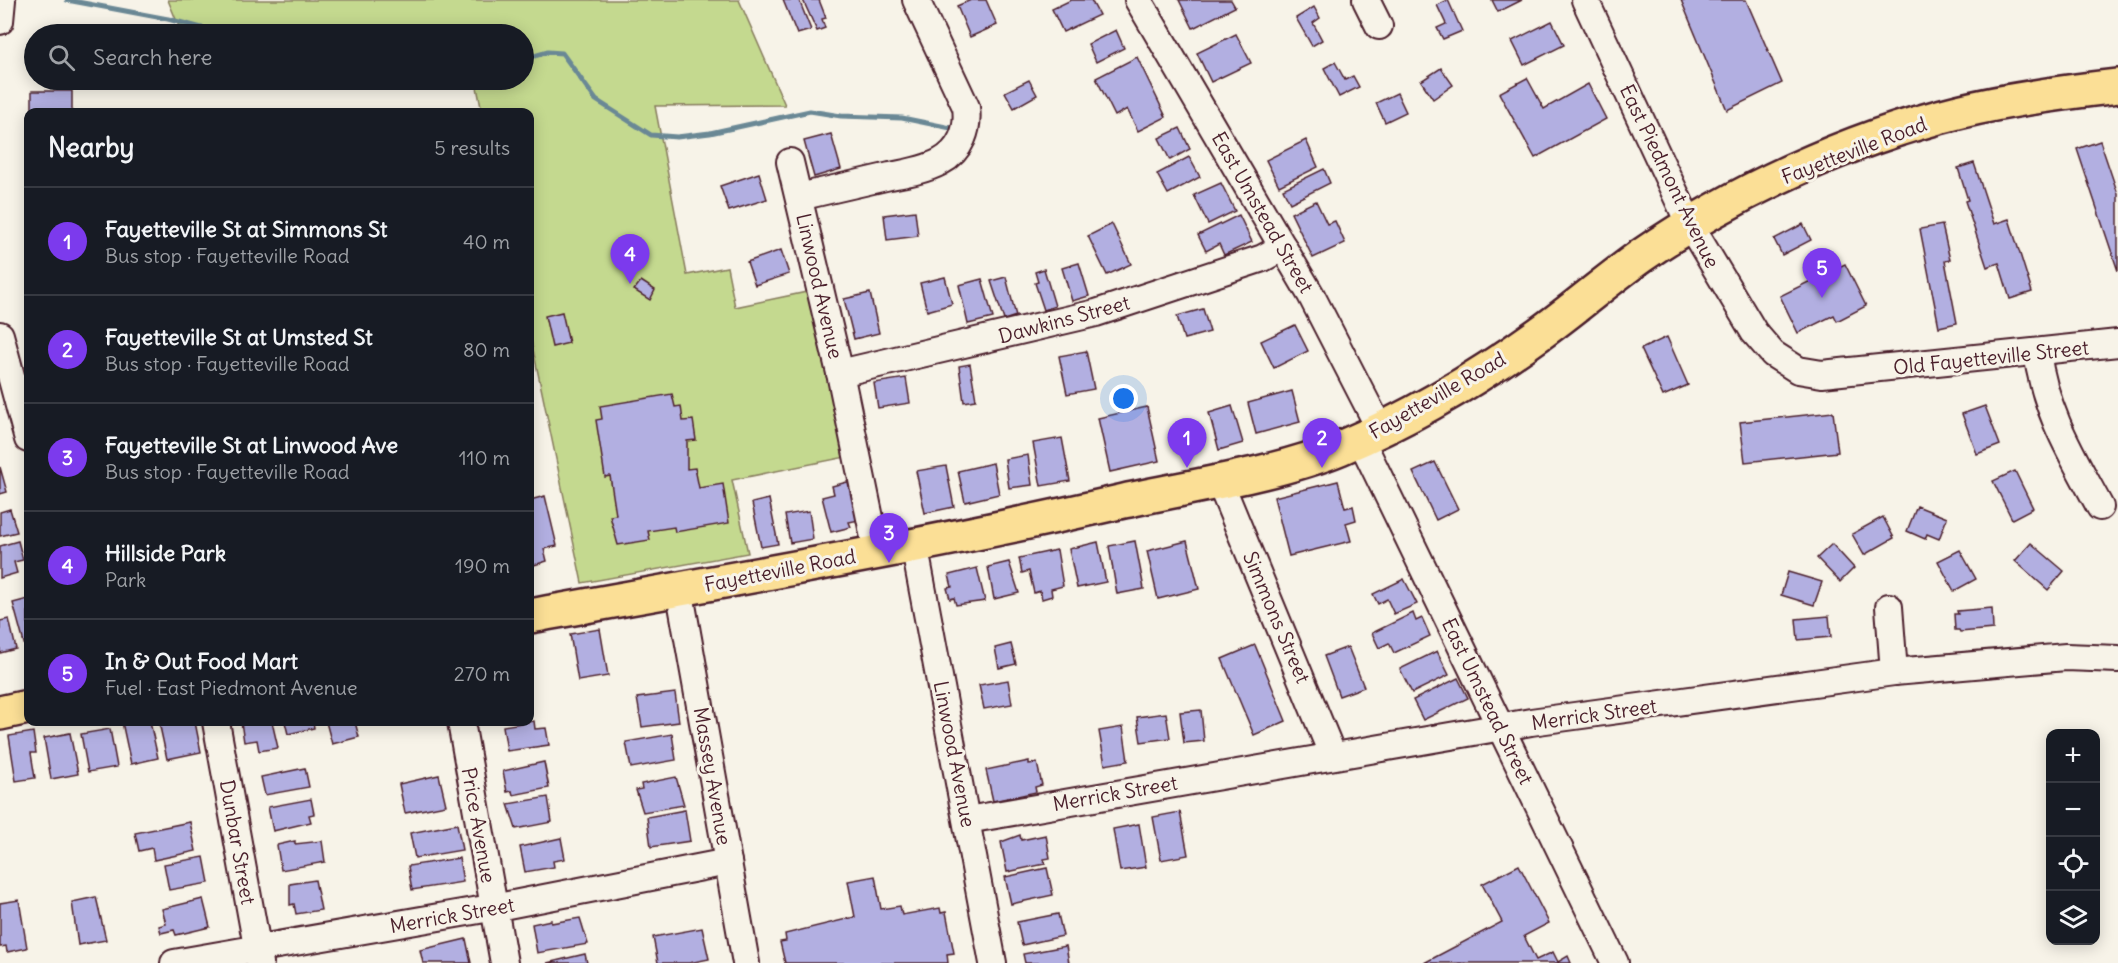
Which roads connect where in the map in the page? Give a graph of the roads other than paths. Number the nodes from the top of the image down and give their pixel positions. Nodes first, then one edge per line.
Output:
1 (2, 0) edge
2 (915, 0) edge
3 (1138, 0) edge
4 (1366, 0) edge
5 (1585, 0) edge
6 (0, 21) edge
7 (1379, 26) dead end
8 (2118, 86) edge
9 (790, 162) dead end
10 (799, 197) junction
11 (1690, 225) junction
12 (1283, 247) junction
13 (0, 335) edge
14 (2118, 343) edge
15 (2037, 352) junction
16 (1865, 371) joint
17 (840, 373) junction
18 (24, 424) edge
19 (1370, 434) junction
20 (1219, 480) junction
21 (2100, 507) dead end
22 (914, 544) junction
23 (877, 552) junction
24 (679, 588) junction
25 (1889, 607) dead end
26 (534, 615) edge
27 (2118, 659) edge
28 (1894, 672) junction
29 (24, 708) edge
30 (0, 712) edge
31 (217, 726) edge
32 (462, 726) edge
33 (1501, 727) junction
34 (1333, 756) junction
35 (967, 820) junction
36 (728, 862) junction
37 (494, 907) junction
38 (259, 956) edge
39 (174, 963) edge
40 (504, 963) edge
41 (746, 963) edge
42 (993, 963) edge
43 (1615, 963) edge

1 - 6 street
2 - 10 street
3 - 12 street, East Umstead Street
4 - 7 street
5 - 11 street, East Piedmont Avenue
8 - 11 main road, Fayetteville Road
9 - 10 street, Linwood Avenue
10 - 17 street, Linwood Avenue
11 - 16 street, East Piedmont Avenue
11 - 19 main road, Fayetteville Road
12 - 17 street, Dawkins Street
12 - 19 street, East Umstead Street
13 - 18 street
14 - 15 street, Old Fayetteville Street
15 - 16 street, Old Fayetteville Street
15 - 21 street
17 - 23 street, Linwood Avenue
19 - 20 main road, Fayetteville Road
19 - 33 street, East Umstead Street
20 - 22 main road, Fayetteville Road
20 - 34 street, Simmons Street
22 - 23 main road, Fayetteville Road
22 - 35 street, Linwood Avenue
23 - 24 main road, Fayetteville Road
24 - 26 main road, Fayetteville Road
24 - 36 street, Massey Avenue
25 - 28 street
27 - 28 street, Merrick Street
28 - 33 street, Merrick Street
29 - 30 main road
31 - 38 street, Dunbar Street
32 - 37 street, Price Avenue
33 - 34 street, Merrick Street
33 - 43 street, East Umstead Street
34 - 35 street, Merrick Street
35 - 42 street, Linwood Avenue
36 - 37 street, Merrick Street
36 - 41 street, Massey Avenue
37 - 38 street, Merrick Street
37 - 40 street, Price Avenue
38 - 39 street, Merrick Street

